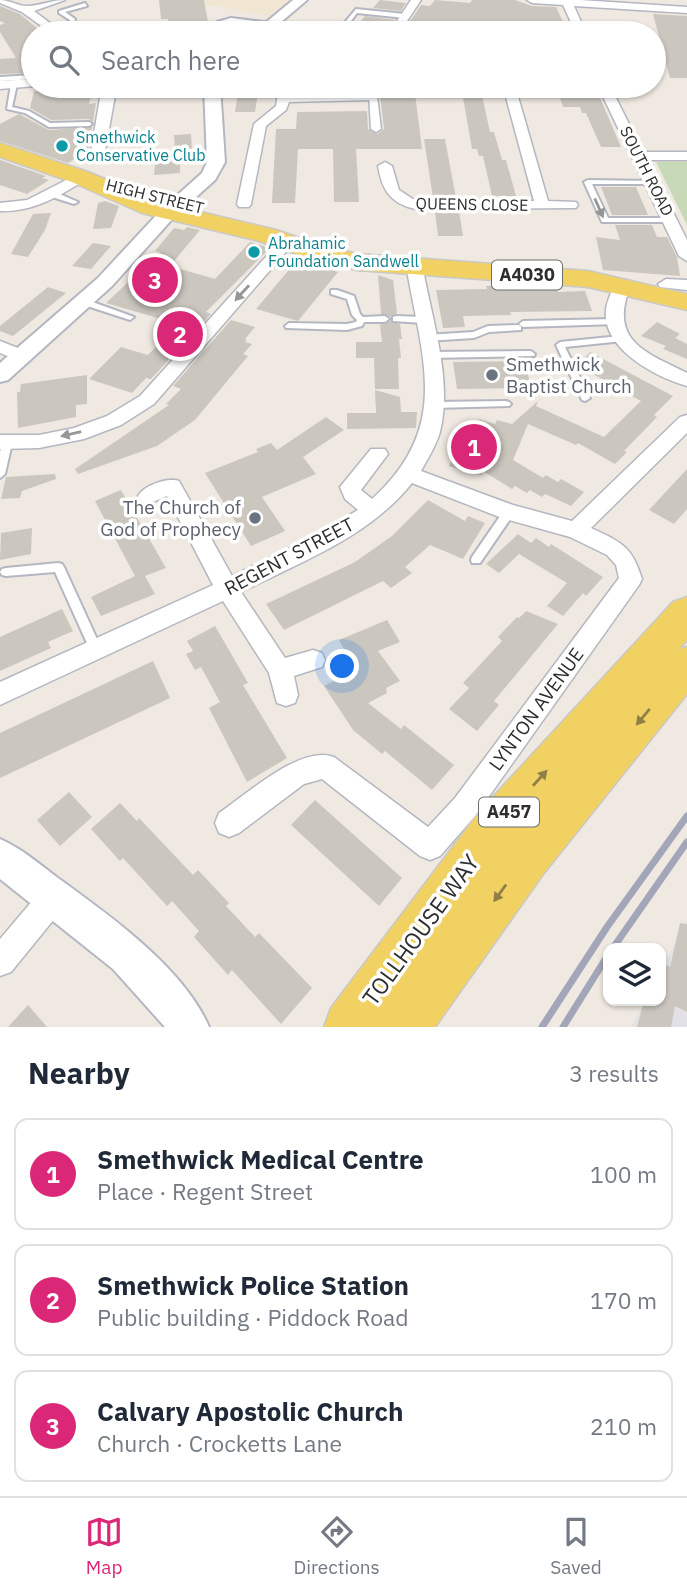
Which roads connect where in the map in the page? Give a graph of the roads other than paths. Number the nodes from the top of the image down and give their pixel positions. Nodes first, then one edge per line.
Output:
1 (2, 0) edge
2 (60, 0) edge
3 (301, 0) edge
4 (416, 0) edge
5 (532, 0) edge
6 (567, 2) edge
7 (85, 5) dead end
8 (26, 10) junction
9 (687, 10) edge
10 (405, 16) junction
11 (42, 21) edge
12 (73, 21) edge
13 (276, 21) edge
14 (348, 21) edge
15 (402, 21) edge
16 (576, 21) edge
17 (21, 78) edge
18 (0, 79) edge
19 (14, 84) junction
20 (21, 84) edge
21 (0, 85) edge
22 (107, 98) edge
23 (213, 98) edge
24 (283, 98) edge
25 (372, 98) edge
26 (512, 98) edge
27 (610, 98) edge
28 (89, 124) dead end
29 (376, 129) dead end
30 (0, 150) edge
31 (98, 151) dead end
32 (639, 156) junction
33 (687, 156) edge
34 (385, 166) dead end
35 (80, 177) junction
36 (652, 182) junction
37 (52, 194) junction
38 (230, 198) dead end
39 (74, 202) dead end
40 (542, 205) junction
41 (572, 205) dead end
42 (176, 206) junction
43 (0, 207) edge
44 (671, 220) junction
45 (277, 238) junction
46 (687, 256) edge
47 (414, 264) junction
48 (687, 285) edge
49 (631, 289) junction
50 (334, 292) dead end
51 (677, 293) edge
52 (84, 302) junction
53 (687, 313) edge
54 (130, 317) dead end
55 (396, 319) dead end
56 (361, 320) junction
57 (385, 320) dead end
58 (289, 326) dead end
59 (617, 330) junction
60 (426, 338) junction
61 (0, 347) edge
62 (531, 354) dead end
63 (22, 356) junction
64 (0, 375) edge
65 (687, 380) edge
66 (585, 398) dead end
67 (506, 404) dead end
68 (434, 405) junction
69 (687, 422) edge
70 (4, 443) edge
71 (365, 459) dead end
72 (0, 474) edge
73 (408, 474) junction
74 (148, 496) dead end
75 (372, 511) junction
76 (509, 512) junction
77 (576, 530) junction
78 (475, 560) dead end
79 (6, 572) dead end
80 (227, 589) junction
81 (687, 613) edge
82 (95, 649) junction
83 (313, 660) dead end
84 (687, 664) edge
85 (280, 670) junction
86 (0, 694) edge
87 (286, 695) dead end
88 (229, 823) dead end
89 (0, 857) edge
90 (54, 897) junction
91 (0, 961) edge
92 (189, 1027) edge
93 (350, 1027) edge
94 (403, 1027) edge

1 - 8 street
2 - 8 street
3 - 13 street
4 - 10 street
5 - 6 street
6 - 9 street
6 - 16 street
7 - 12 lane
8 - 11 street
10 - 14 lane
10 - 15 street
17 - 18 lane
19 - 20 street
19 - 21 street
19 - 28 lane
22 - 31 street
23 - 42 street
24 - 38 street
25 - 29 street
26 - 40 street, QUEENS CLOSE
27 - 32 street, SOUTH ROAD
30 - 35 main road, HIGH STREET / A4030
32 - 33 street
32 - 36 street, SOUTH ROAD
34 - 40 street, QUEENS CLOSE
35 - 37 street
35 - 42 main road, HIGH STREET / A4030
36 - 44 street, SOUTH ROAD
36 -> 44 lane
37 - 39 lane
37 - 43 street
40 - 41 street, QUEENS CLOSE
42 - 45 main road, HIGH STREET / A4030
42 - 52 street
44 - 46 street, SOUTH ROAD
45 - 47 main road, HIGH STREET / A4030
45 -> 70 street
47 - 49 main road, HIGH STREET / A4030
47 - 60 street, REGENT STREET
48 - 51 street
49 - 51 main road, HIGH STREET / A4030
49 - 53 main road, HIGH STREET / A4030
49 - 59 street
50 - 56 lane
52 - 54 lane
52 - 63 street
55 - 60 lane
56 - 57 lane
56 - 58 lane
59 - 60 lane
59 - 65 street
59 - 66 lane
60 - 62 lane
60 - 68 street, REGENT STREET
61 - 63 street
63 - 64 street
67 - 68 lane
68 - 73 street, REGENT STREET
69 - 77 street
70 - 72 lane
71 - 75 street
73 - 75 street, REGENT STREET
73 - 76 street, LYNTON AVENUE
74 - 80 street
75 - 80 street, REGENT STREET
76 - 77 street, LYNTON AVENUE
76 - 78 lane
77 - 88 street, LYNTON AVENUE
79 - 82 lane
80 - 82 street, REGENT STREET
80 - 85 street
93 -> 81 main road, TOLLHOUSE WAY / A457
82 - 86 street, REGENT STREET
83 - 85 street
84 -> 94 main road, TOLLHOUSE WAY / A457
85 - 87 street
89 - 90 street
90 - 91 street
90 - 92 street

